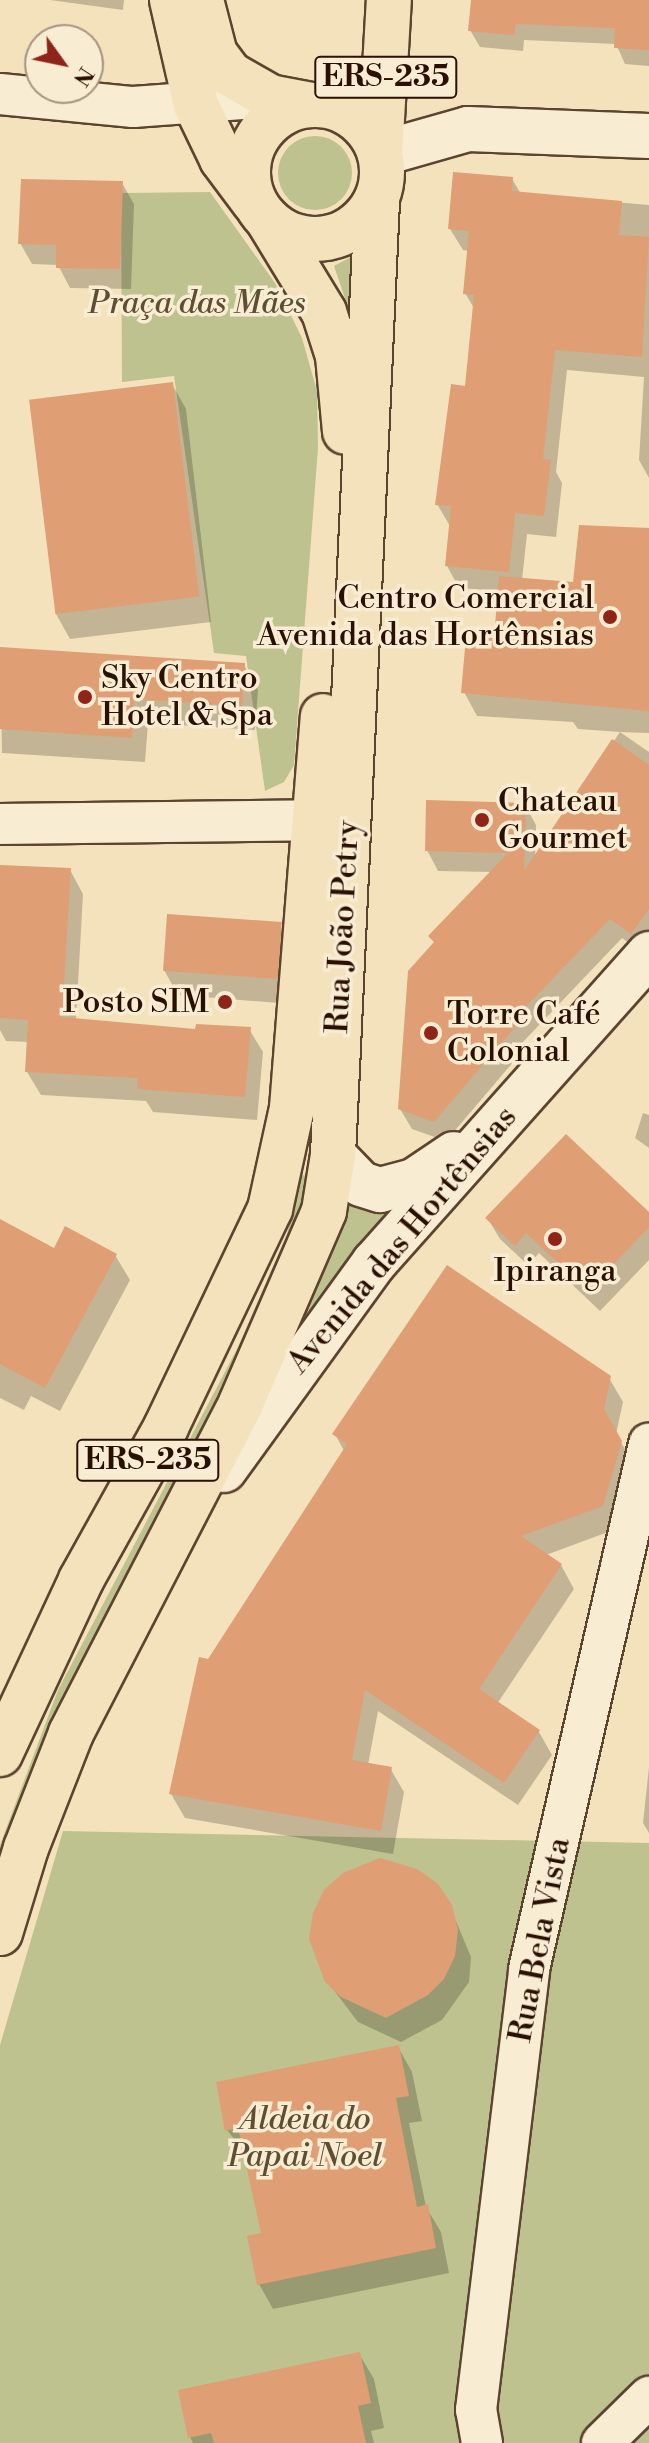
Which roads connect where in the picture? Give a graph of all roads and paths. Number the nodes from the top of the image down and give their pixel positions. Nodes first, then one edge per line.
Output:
1 (172, 0) edge
2 (201, 0) edge
3 (389, 0) edge
4 (0, 94) edge
5 (270, 97) junction
6 (196, 105) junction
7 (312, 105) junction
8 (649, 136) edge
9 (380, 154) junction
10 (377, 199) junction
11 (261, 211) junction
12 (315, 820) junction
13 (0, 824) edge
14 (649, 954) edge
15 (498, 1123) junction
16 (333, 1155) junction
17 (649, 1444) edge
18 (132, 1610) junction
19 (0, 1754) edge
20 (0, 1933) edge
21 (649, 2397) edge
22 (482, 2443) edge
23 (602, 2443) edge

1 - 6 main road, Rua João Petry
2 - 5 main road
3 - 9 main road, ERS-235
4 - 6 street
5 - 6 street
5 - 7 main road
6 - 11 main road, Rua João Petry
7 - 9 main road
7 - 11 main road
8 - 9 main road
9 - 10 main road
10 - 11 main road
10 - 16 main road, Rua João Petry
11 - 12 main road, Rua João Petry / ERS-235
12 - 13 street
12 - 19 main road, Rua João Petry / ERS-235
14 - 15 main road, Avenida das Hortênsias
15 - 16 main road
15 - 18 main road, Avenida das Hortênsias
16 - 18 main road, Rua João Petry
17 - 22 street, Rua Bela Vista
18 - 20 main road, Avenida das Hortênsias
21 - 23 street

